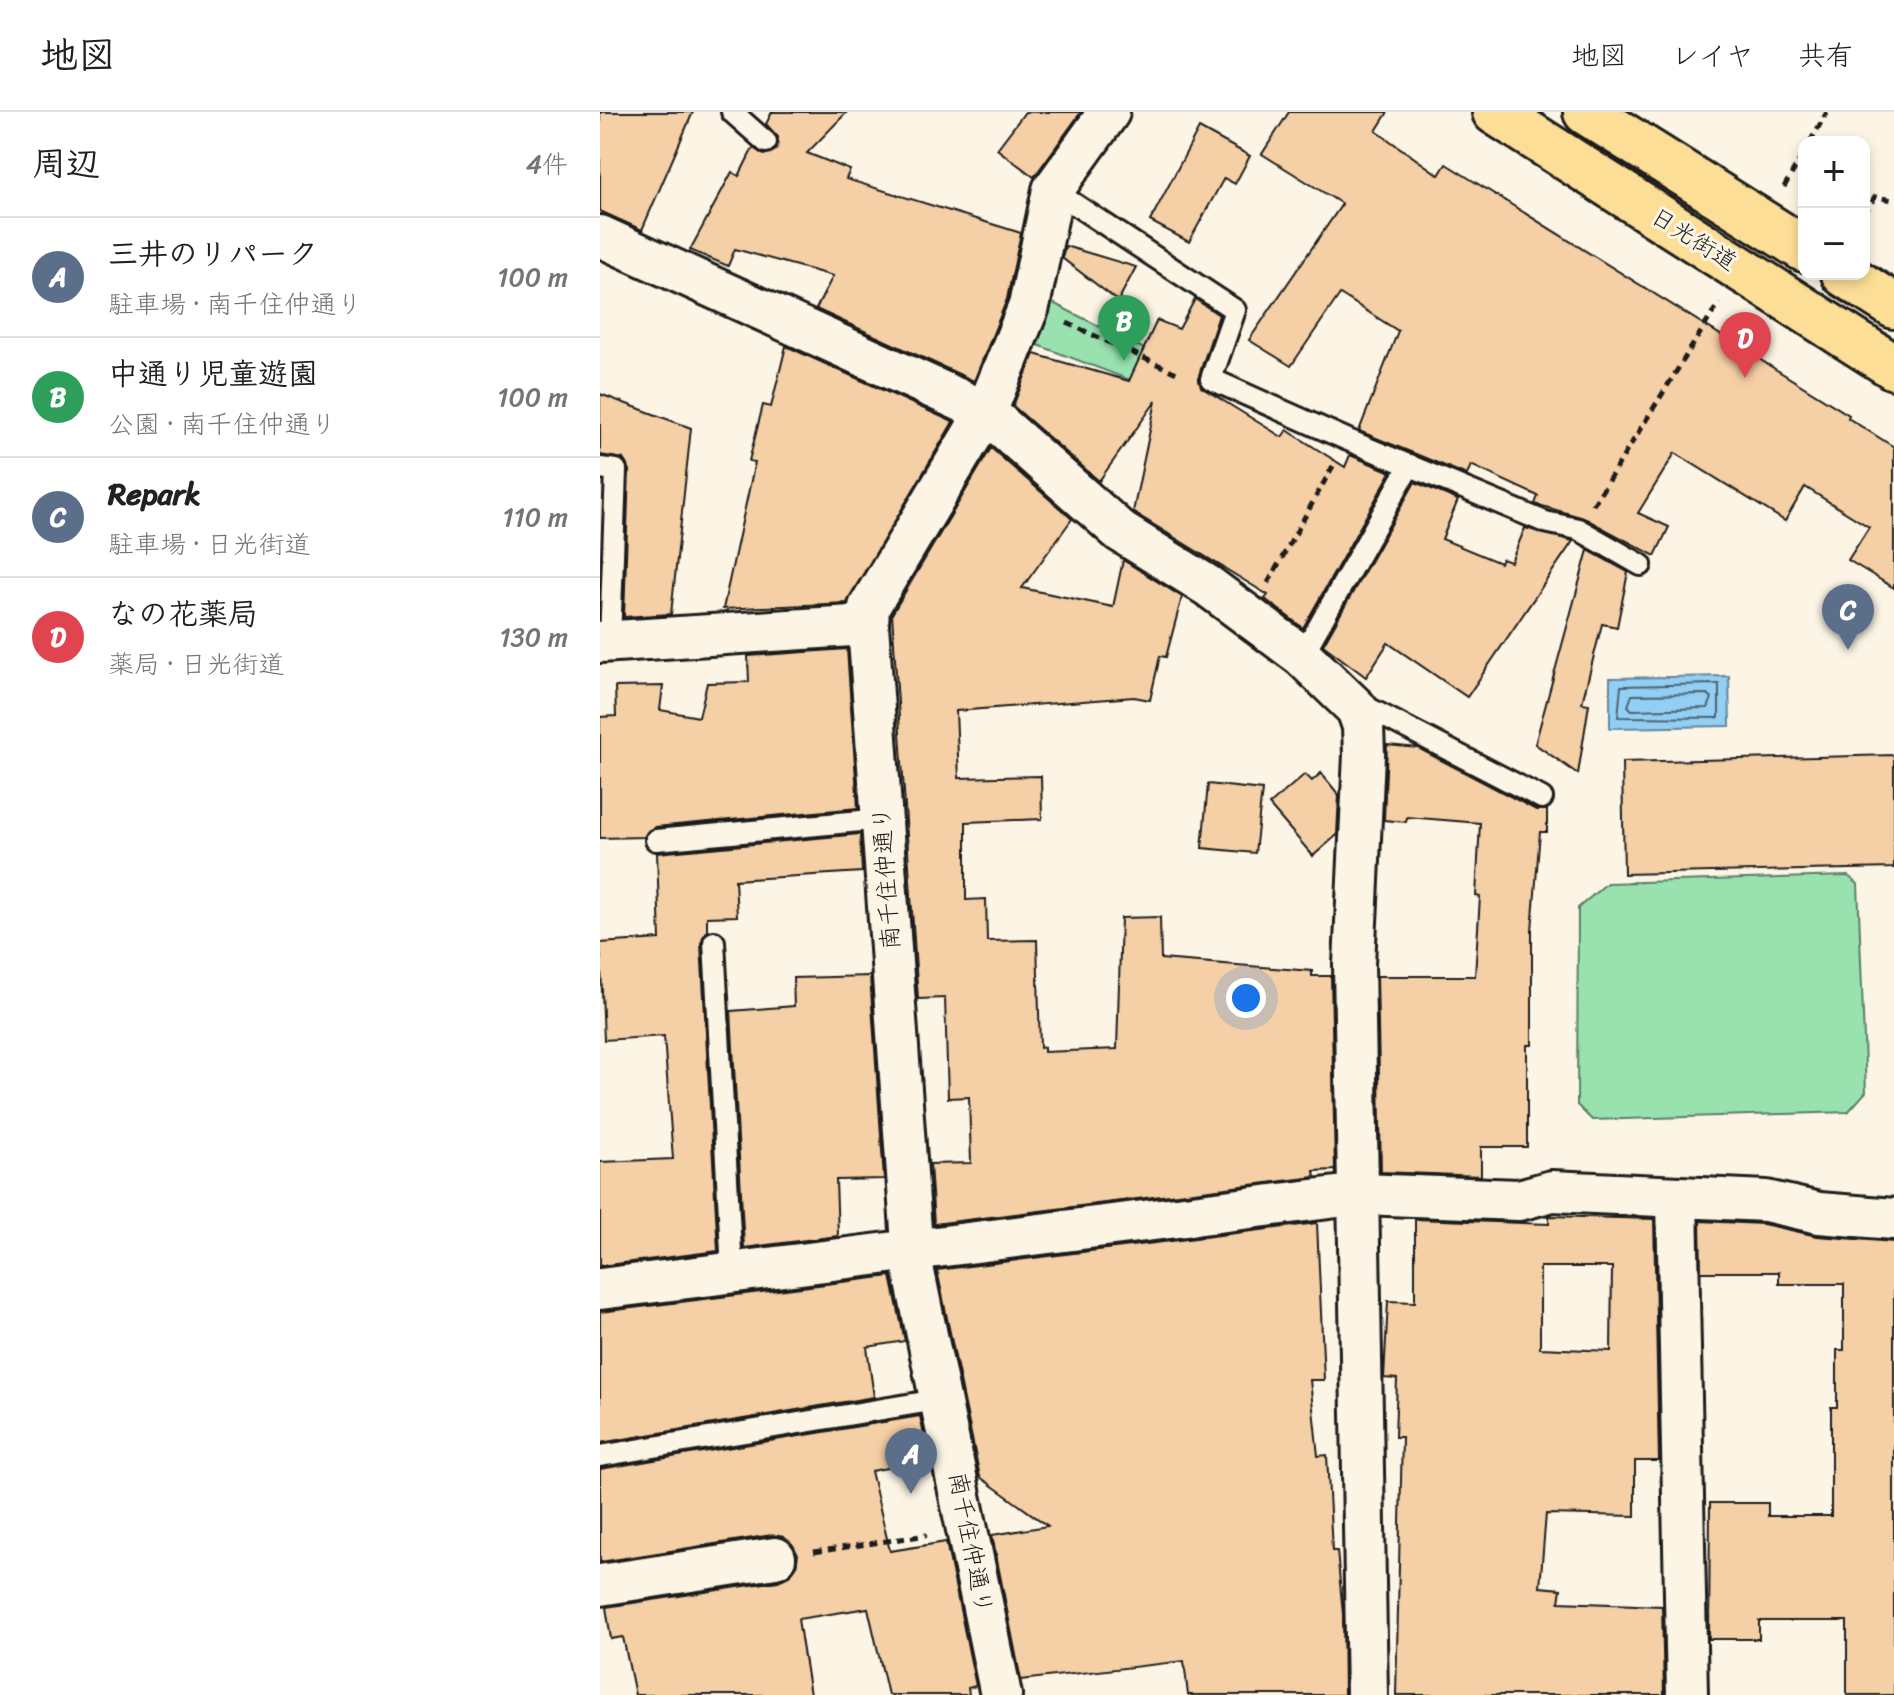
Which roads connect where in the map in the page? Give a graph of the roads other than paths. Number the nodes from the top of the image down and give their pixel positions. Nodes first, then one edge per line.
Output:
1 (732, 112) edge
2 (1109, 112) edge
3 (1495, 112) edge
4 (1586, 112) edge
5 (766, 142) dead end
6 (1053, 190) junction
7 (600, 236) edge
8 (1798, 245) edge
9 (1853, 280) edge
10 (1894, 306) edge
11 (1894, 367) edge
12 (986, 412) junction
13 (1410, 465) junction
14 (600, 468) edge
15 (1641, 565) dead end
16 (868, 625) junction
17 (605, 642) edge
18 (1302, 656) junction
19 (1357, 709) junction
20 (1542, 798) dead end
21 (882, 819) junction
22 (656, 840) dead end
23 (714, 942) dead end
24 (1361, 1194) junction
25 (1677, 1199) junction
26 (1894, 1219) edge
27 (912, 1249) junction
28 (732, 1270) junction
29 (600, 1289) edge
30 (943, 1399) junction
31 (600, 1456) edge
32 (775, 1558) road end
33 (600, 1585) edge
34 (1001, 1695) edge
35 (1367, 1695) edge
36 (1687, 1695) edge

1 - 5 lane
2 - 6 street, 南千住仲通り
3 - 11 highway, 日光街道
4 - 8 highway, 日光街道
6 - 12 street, 南千住仲通り
6 - 13 lane
7 - 12 street
9 - 10 highway
12 - 16 street, 南千住仲通り
12 - 18 street
13 - 15 lane
13 - 18 lane
14 - 17 lane
16 - 17 street
16 - 21 street, 南千住仲通り
18 - 19 street
19 - 20 lane
19 - 24 street
21 - 22 lane
21 - 27 street, 南千住仲通り
23 - 28 lane
24 - 25 street
24 - 27 street
24 - 35 street
25 - 26 street
25 - 36 street
27 - 28 street
27 - 30 street, 南千住仲通り
28 - 29 street
30 - 31 lane
30 - 34 street, 南千住仲通り
32 - 33 street

